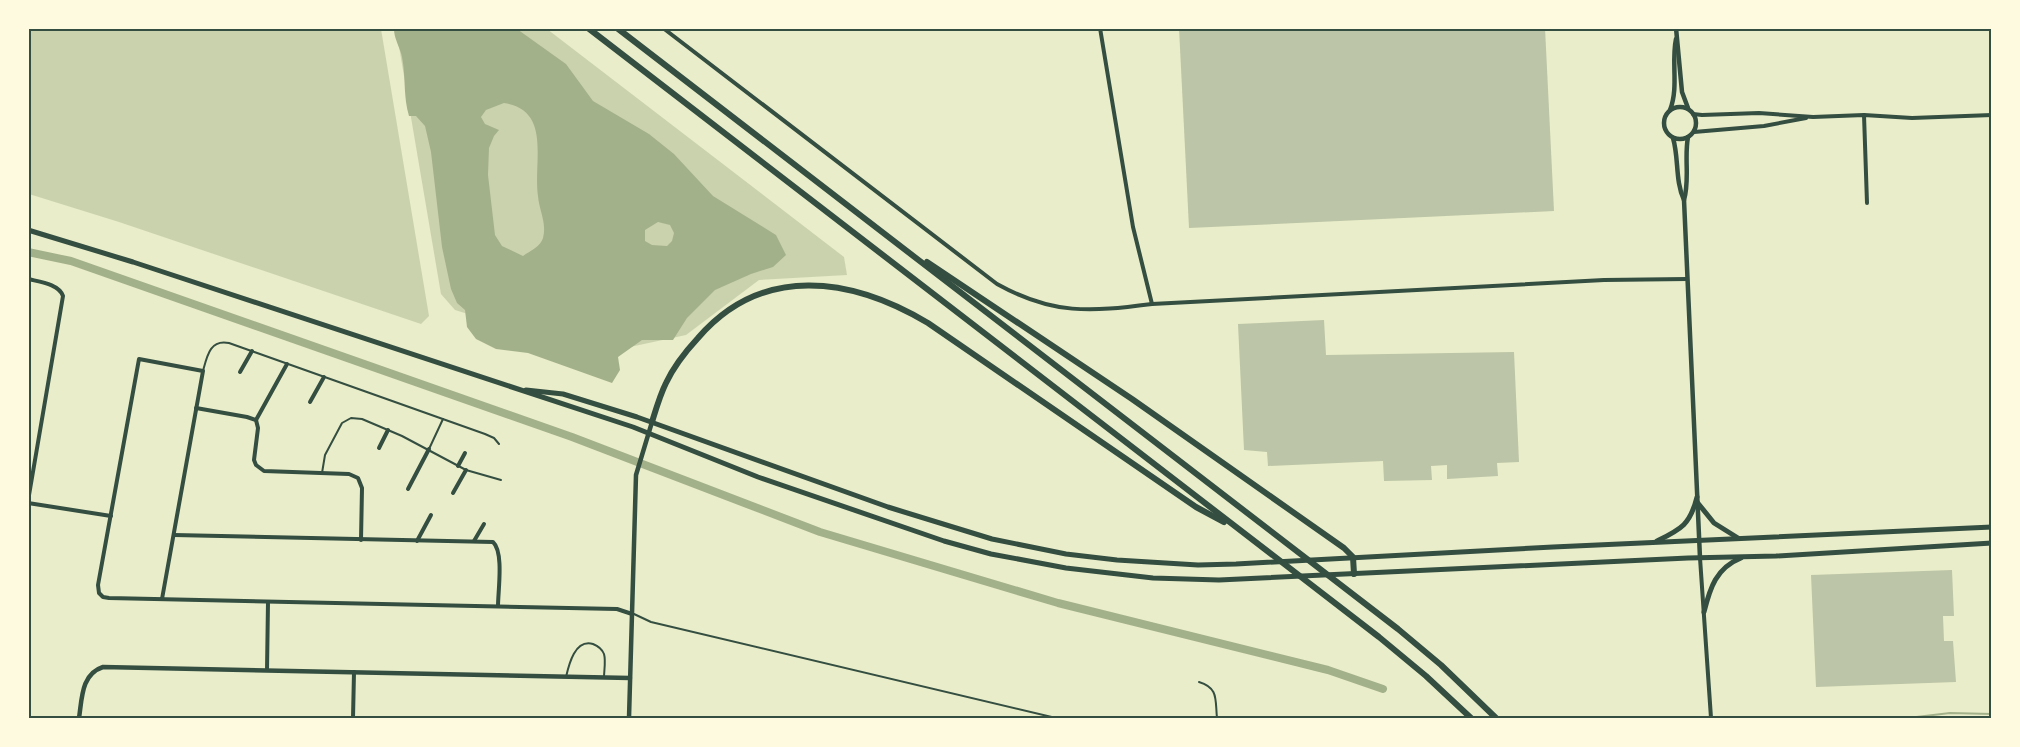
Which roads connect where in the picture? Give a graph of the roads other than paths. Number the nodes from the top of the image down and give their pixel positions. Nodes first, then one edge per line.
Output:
1 (588, 28) edge
2 (617, 28) edge
3 (663, 28) edge
4 (1100, 28) edge
5 (1676, 28) edge
6 (1677, 36) junction
7 (1689, 110) junction
8 (1669, 111) junction
9 (1693, 114) junction
10 (1992, 115) edge
11 (1864, 116) junction
12 (1813, 117) junction
13 (1694, 132) junction
14 (1688, 137) junction
15 (1673, 138) junction
16 (1684, 201) junction
17 (1867, 203) dead end
18 (28, 230) edge
19 (884, 234) junction
20 (28, 279) edge
21 (1687, 279) junction
22 (1152, 304) junction
23 (252, 351) junction
24 (287, 364) junction
25 (203, 371) junction
26 (240, 372) dead end
27 (324, 377) junction
28 (515, 389) junction
29 (310, 402) dead end
30 (196, 408) junction
31 (443, 419) junction
32 (256, 420) junction
33 (652, 422) junction
34 (388, 430) junction
35 (648, 433) junction
36 (499, 444) dead end
37 (379, 448) dead end
38 (429, 449) junction
39 (465, 453) dead end
40 (458, 466) junction
41 (466, 470) junction
42 (322, 473) junction
43 (501, 480) dead end
44 (408, 489) dead end
45 (453, 493) dead end
46 (1697, 500) junction
47 (28, 502) edge
48 (430, 515) dead end
49 (111, 516) junction
50 (484, 524) dead end
51 (1992, 527) edge
52 (1242, 532) junction
53 (174, 535) junction
54 (1737, 538) junction
55 (361, 540) junction
56 (417, 540) junction
57 (1699, 540) junction
58 (474, 541) junction
59 (1656, 542) junction
60 (1992, 543) edge
61 (1748, 556) junction
62 (1353, 557) junction
63 (1700, 558) junction
64 (1354, 574) junction
65 (162, 599) junction
66 (268, 602) junction
67 (498, 606) junction
68 (1704, 612) junction
69 (632, 614) junction
70 (267, 670) junction
71 (354, 672) junction
72 (566, 676) junction
73 (604, 678) junction
74 (630, 678) junction
75 (1198, 682) dead end
76 (79, 718) edge
77 (353, 718) edge
78 (629, 718) edge
79 (1056, 718) edge
80 (1217, 718) edge
81 (1471, 718) edge
82 (1496, 718) edge
83 (1711, 718) edge

1 - 52 highway
2 - 19 highway
3 - 22 street
4 - 22 street
5 - 6 street
6 - 7 street
6 - 8 street
7 - 8 street
7 - 9 street
8 - 15 street
9 - 12 street
9 - 13 street
10 - 11 street
11 - 12 street
11 - 17 street
12 - 13 street
13 - 14 street
14 - 15 street
14 - 16 street
15 - 16 street
16 - 21 street
18 - 28 main road
19 - 62 highway
19 - 82 highway
20 - 47 street
21 - 22 street
21 - 46 street
23 - 24 lane
23 - 25 lane
23 - 26 street
24 - 27 lane
24 - 32 street
25 - 30 street
25 - 49 street
27 - 29 street
27 - 31 lane
28 - 33 main road
28 - 35 main road
30 - 32 street
30 - 53 street
31 - 36 lane
31 - 38 lane
32 - 42 street
33 - 35 street
33 - 52 highway
33 - 62 main road
34 - 37 street
34 - 38 lane
34 - 42 lane
35 - 64 main road
35 - 69 street
38 - 40 lane
38 - 44 street
39 - 40 street
40 - 41 lane
41 - 43 lane
41 - 45 street
42 - 55 street
46 - 54 main road
46 - 57 street
46 - 59 main road
47 - 49 street
48 - 56 street
49 - 65 street
50 - 58 street
51 - 54 main road
52 - 81 highway
53 - 55 street
53 - 65 street
54 - 57 main road
55 - 56 street
56 - 58 street
57 - 59 main road
57 - 63 street
58 - 67 street
59 - 62 main road
60 - 61 main road
61 - 63 main road
61 - 68 main road
62 - 64 highway
63 - 64 main road
63 - 68 street
65 - 66 street
66 - 67 street
66 - 70 street
67 - 69 street
68 - 83 street
69 - 74 street
69 - 79 lane
70 - 71 street
70 - 76 street
71 - 72 street
71 - 77 street
72 - 73 street
72 - 73 lane
73 - 74 street
74 - 78 street
75 - 80 lane

